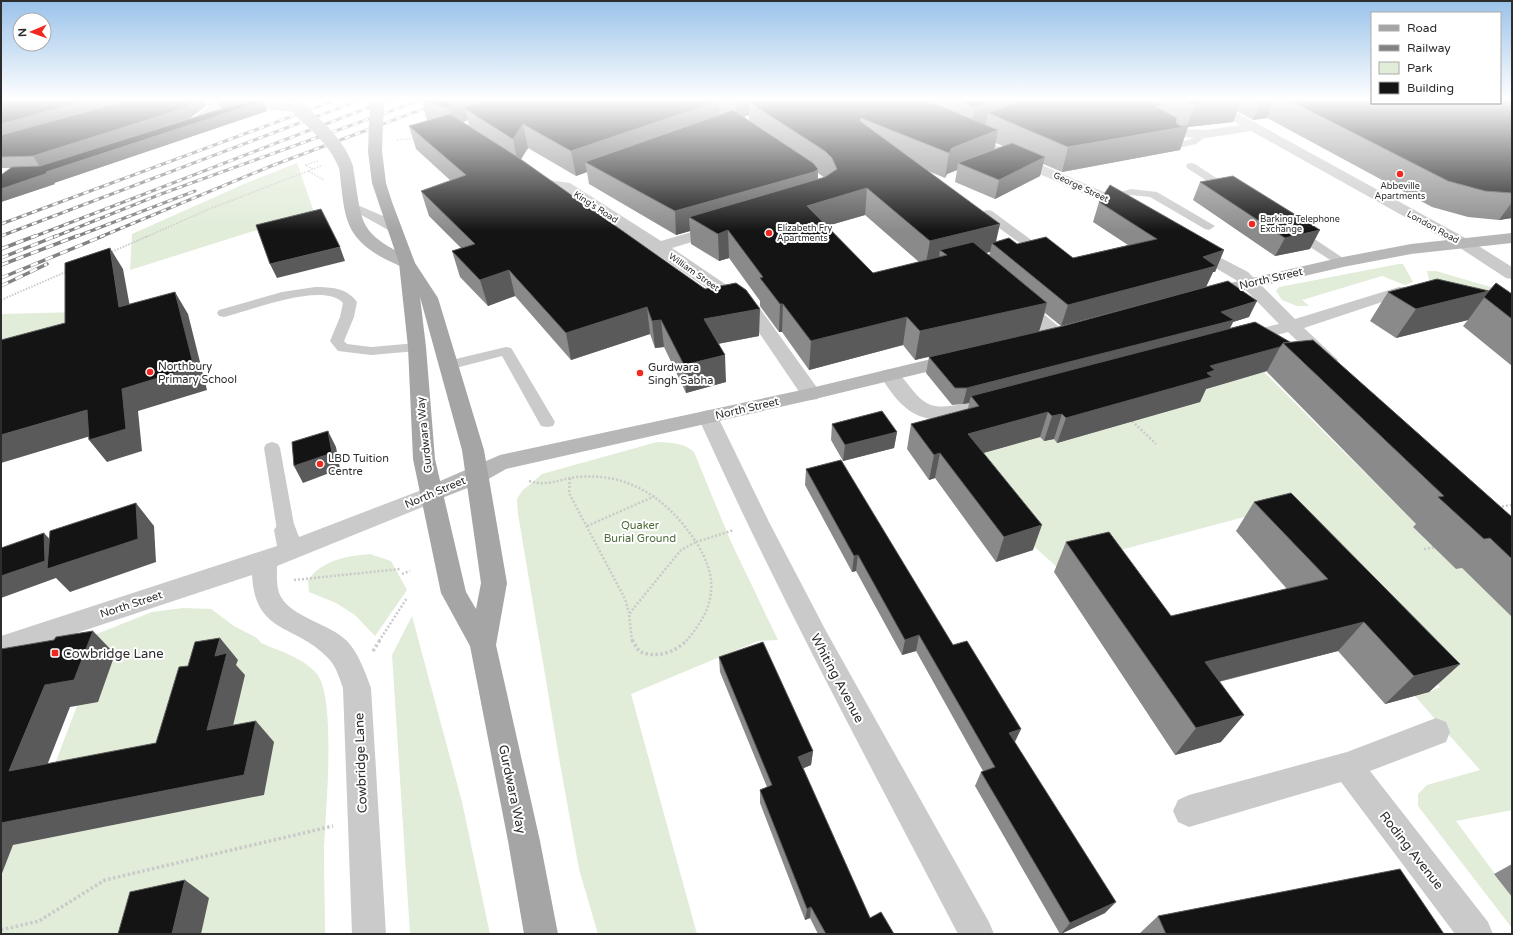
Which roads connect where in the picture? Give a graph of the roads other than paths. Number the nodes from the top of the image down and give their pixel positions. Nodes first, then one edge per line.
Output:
1 (335, 144) edge
2 (375, 144) edge
3 (983, 144) edge
4 (1184, 144) edge
5 (1283, 144) edge
6 (1173, 146) edge
7 (1009, 155) junction
8 (994, 161) edge
9 (1191, 166) dead end
10 (518, 171) edge
11 (580, 181) dead end
12 (565, 186) junction
13 (1106, 198) junction
14 (1243, 199) edge
15 (353, 207) junction
16 (988, 214) edge
17 (1140, 218) edge
18 (1282, 223) edge
19 (735, 224) edge
20 (1209, 226) dead end
21 (394, 228) junction
22 (1512, 238) edge
23 (1181, 242) edge
24 (1463, 244) junction
25 (659, 247) junction
26 (1001, 254) edge
27 (1343, 262) junction
28 (407, 263) junction
29 (1512, 274) edge
30 (1248, 283) junction
31 (1006, 292) edge
32 (1436, 295) edge
33 (1187, 300) edge
34 (224, 313) dead end
35 (1291, 326) junction
36 (1034, 340) edge
37 (1225, 343) edge
38 (417, 346) junction
39 (973, 355) edge
40 (448, 365) junction
41 (1344, 374) edge
42 (888, 375) junction
43 (811, 394) junction
44 (1001, 403) edge
45 (708, 417) junction
46 (547, 422) dead end
47 (272, 448) dead end
48 (477, 475) junction
49 (432, 494) junction
50 (288, 540) junction
51 (264, 561) junction
52 (483, 645) junction
53 (1, 647) edge
54 (1436, 732) dead end
55 (1347, 766) junction
56 (1189, 811) dead end
57 (369, 934) edge
58 (541, 934) edge
59 (977, 934) edge
60 (1476, 934) edge

1 - 15 street, bridge
2 - 21 main road, Gurdwara Way, bridge
3 - 7 street, George Street
4 - 6 lane
5 - 24 street, London Road
7 - 8 street
7 - 13 street, George Street
9 - 14 lane
10 - 12 street
11 - 12 street, King's Road
12 - 25 street, King's Road
13 - 17 street, George Street
13 - 20 lane
15 - 21 lane
15 - 28 street
16 - 26 lane
18 - 27 lane
19 - 25 street, William Street
21 - 28 main road, Gurdwara Way
22 - 24 street, North Street
23 - 30 street
24 - 27 street, North Street
24 - 29 street, London Road
25 - 43 street, William Street
27 - 30 street, North Street
28 - 38 main road, Gurdwara Way
28 - 40 main road, Gurdwara Way
30 - 33 street, North Street
30 - 35 street
31 - 36 street
32 - 35 street
34 - 38 lane
35 - 37 street
35 - 41 street
38 - 49 main road, Gurdwara Way
39 - 42 street, North Street
40 - 46 lane
40 - 48 main road, Gurdwara Way
42 - 43 street, North Street
42 - 44 street
43 - 45 street, North Street
45 - 48 street, North Street
45 - 59 street, Whiting Avenue
47 - 50 lane
48 - 49 street, North Street
48 - 52 main road, Gurdwara Way
49 - 50 street, North Street
49 - 52 main road, Gurdwara Way
50 - 51 street, North Street
51 - 53 street, North Street
51 - 57 street, Cowbridge Lane
52 - 58 main road, Gurdwara Way
54 - 55 street
55 - 56 street
55 - 60 street, Roding Avenue

